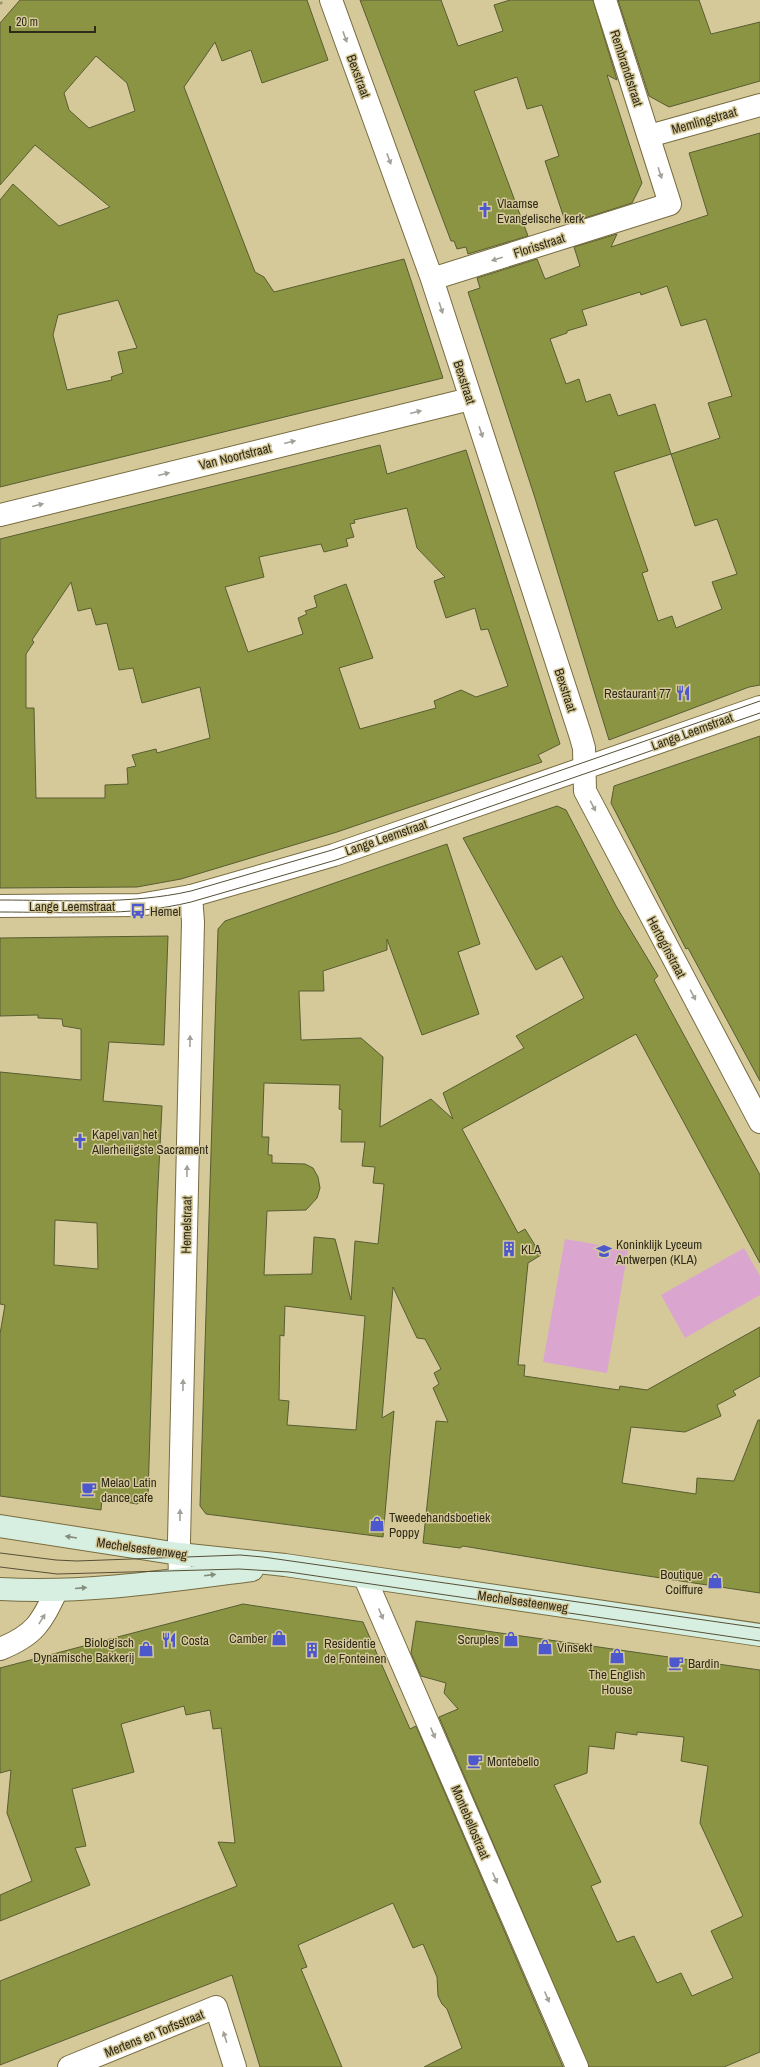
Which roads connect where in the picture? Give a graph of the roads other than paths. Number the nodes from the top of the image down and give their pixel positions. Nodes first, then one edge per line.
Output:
1 (331, 0) edge
2 (605, 0) edge
3 (760, 105) edge
4 (649, 136) junction
5 (432, 279) junction
6 (470, 399) junction
7 (0, 514) edge
8 (760, 707) edge
9 (585, 769) junction
10 (191, 896) junction
11 (0, 906) edge
12 (760, 1122) edge
13 (0, 1526) edge
14 (179, 1554) junction
15 (285, 1565) junction
16 (365, 1578) junction
17 (180, 1579) junction
18 (0, 1588) edge
19 (58, 1590) junction
20 (760, 1635) edge
21 (0, 1649) edge
22 (70, 2067) edge
23 (235, 2067) edge
24 (577, 2067) edge

1 -> 5 street, Bexstraat
2 - 4 street, Rembrandtstraat
3 - 4 street, Memlingstraat
4 -> 5 street, Florisstraat
5 -> 6 street, Bexstraat
7 -> 6 street, Van Noortstraat
6 -> 9 street, Bexstraat
8 - 9 street, Lange Leemstraat
9 - 10 street, Lange Leemstraat
9 -> 12 street, Hertoginstraat
10 - 11 street, Lange Leemstraat
14 -> 10 street, Hemelstraat
14 -> 13 main road, Mechelsesteenweg
14 - 15 main road, Mechelsesteenweg
14 - 17 street, Hemelstraat
15 - 16 main road, Mechelsesteenweg
17 -> 15 main road, Mechelsesteenweg
16 - 20 main road, Mechelsesteenweg
16 -> 24 street, Montebellostraat
19 -> 17 main road, Mechelsesteenweg
18 - 19 main road, Mechelsesteenweg
21 -> 19 street
23 -> 22 street, Mertens en Torfsstraat

